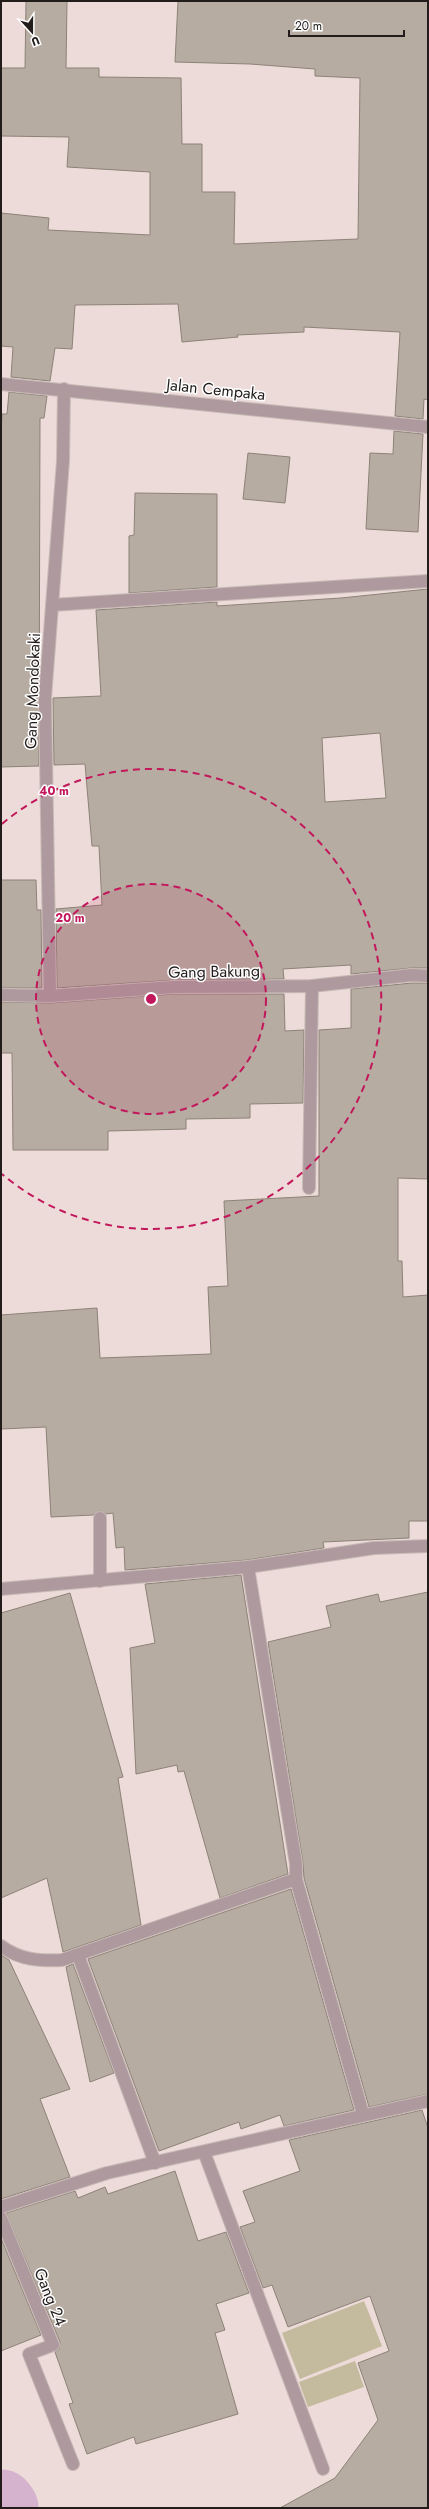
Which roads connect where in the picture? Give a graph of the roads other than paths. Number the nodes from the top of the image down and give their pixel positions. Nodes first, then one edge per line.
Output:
1 (1, 384) edge
2 (64, 389) junction
3 (428, 427) edge
4 (428, 581) edge
5 (52, 605) junction
6 (428, 976) edge
7 (312, 986) junction
8 (1, 995) edge
9 (50, 996) junction
10 (309, 1188) dead end
11 (100, 1518) dead end
12 (428, 1546) edge
13 (248, 1567) junction
14 (100, 1580) junction
15 (1, 1589) edge
16 (296, 1879) junction
17 (1, 1946) edge
18 (78, 1955) junction
19 (427, 2104) edge
20 (363, 2114) junction
21 (204, 2152) junction
22 (155, 2163) junction
23 (1, 2207) edge
24 (1, 2218) edge
25 (73, 2464) dead end
26 (323, 2469) dead end

1 - 2 street, Jalan Cempaka
2 - 3 street, Jalan Cempaka
2 - 5 street, Gang Mondokaki
4 - 5 street
5 - 9 street, Gang Mondokaki
6 - 7 street, Gang Bakung
7 - 9 street, Gang Bakung
7 - 10 street
8 - 9 street, Gang Bakung
11 - 14 street
12 - 13 street
13 - 14 street
13 - 16 street
14 - 15 street
16 - 18 street
16 - 20 street
17 - 18 street
18 - 22 street
19 - 20 street
20 - 21 street
21 - 22 street
21 - 26 street
22 - 23 street
24 - 25 street, Gang 24

